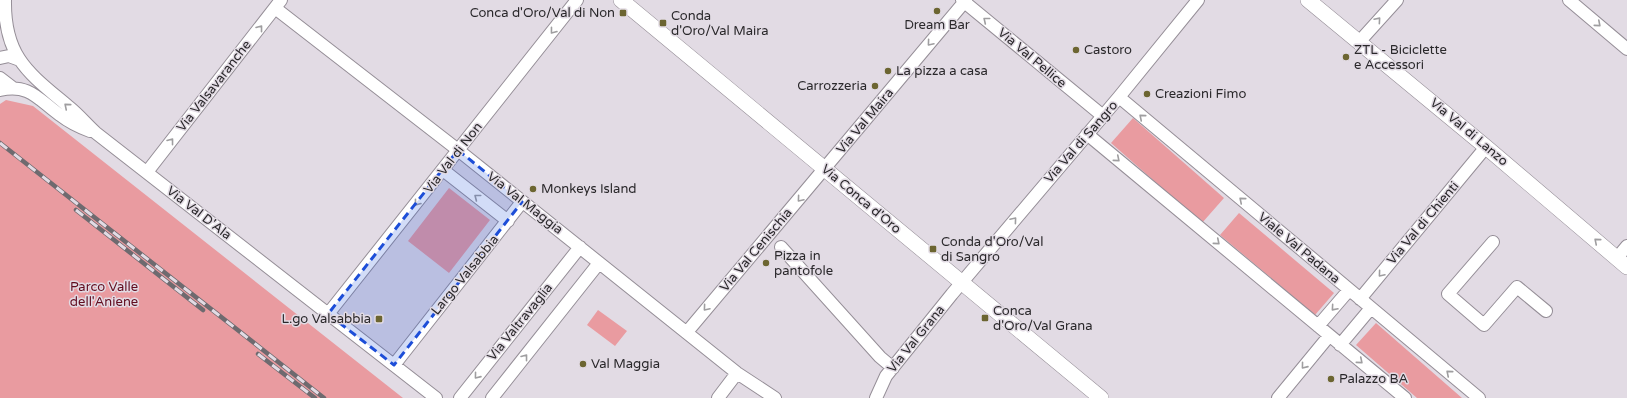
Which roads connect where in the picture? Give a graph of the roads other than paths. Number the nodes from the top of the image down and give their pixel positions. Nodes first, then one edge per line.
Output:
1 (5, 0) edge
2 (577, 0) edge
3 (622, 0) edge
4 (1198, 0) edge
5 (1308, 0) edge
6 (1397, 0) edge
7 (1569, 0) edge
8 (964, 1) edge
9 (278, 4) edge
10 (1359, 42) junction
11 (1627, 49) edge
12 (0, 58) edge
13 (20, 60) junction
14 (0, 78) edge
15 (14, 88) junction
16 (0, 90) edge
17 (1119, 97) junction
18 (1103, 116) junction
19 (96, 133) junction
20 (1087, 134) junction
21 (1486, 147) junction
22 (458, 150) junction
23 (825, 169) junction
24 (443, 170) junction
25 (147, 172) junction
26 (522, 202) junction
27 (508, 221) junction
28 (1492, 242) dead end
29 (1627, 246) edge
30 (580, 247) junction
31 (781, 247) dead end
32 (1622, 262) edge
33 (599, 263) junction
34 (962, 282) junction
35 (1349, 290) junction
36 (1360, 299) junction
37 (1371, 308) junction
38 (1546, 311) dead end
39 (328, 314) junction
40 (1318, 326) junction
41 (687, 332) junction
42 (1329, 336) junction
43 (1340, 345) junction
44 (394, 365) junction
45 (892, 368) junction
46 (737, 373) junction
47 (436, 398) edge
48 (460, 398) edge
49 (492, 398) edge
50 (718, 398) edge
51 (775, 398) edge
52 (876, 398) edge
53 (1101, 398) edge
54 (1278, 398) edge
55 (1405, 398) edge
56 (1479, 398) edge

1 - 13 street, Via Val D'Ala
2 -> 22 street, Via Val di Non
3 - 23 street, Via Conca d'Oro
4 - 17 street, Via Val di Sangro
5 - 10 street, Via Val di Lanzo
10 -> 6 street
7 -> 11 street
18 -> 8 street, Via Val Pellice
8 -> 23 street, Via Val Maira
9 - 22 street, Via Val Maggia
25 -> 9 street, Via Valsavaranche
10 - 21 street, Via Val di Lanzo
12 - 13 street
19 -> 13 street, Via Val D'Ala
14 - 15 street
15 - 16 street
15 - 19 street
17 - 18 street, Via Val di Sangro
35 -> 17 street, Viale Val Padana
18 - 20 street, Via Val di Sangro
19 - 25 street, Via Val D'Ala
34 -> 20 street, Via Val di Sangro
20 -> 40 street
32 -> 21 street, Via Val di Lanzo
21 -> 36 street, Via Val di Chienti
22 - 24 street, Via Val di Non
22 - 26 street, Via Val Maggia
23 - 34 street, Via Conca d'Oro
23 -> 41 street, Via Val Cenischia
27 -> 24 street
24 -> 39 street, Via Val di Non
25 - 39 street, Via Val D'Ala
26 - 27 street, Largo Valsabbia
26 - 30 street, Via Val Maggia
27 - 44 street, Largo Valsabbia
28 - 38 street
29 - 32 street
30 - 33 street, Via Val Maggia
30 -> 48 street, Via Valtravaglia
31 - 45 street
33 - 41 street, Via Val Maggia
49 -> 33 street, Via Valtravaglia
34 - 45 street, Via Val Grana
34 - 53 street, Via Conca d'Oro
35 - 36 street, Viale Val Padana
35 -> 40 street
36 - 37 street, Viale Val Padana
37 - 43 street
56 -> 37 street, Viale Val Padana
39 - 44 street, Via Val D'Ala
40 - 42 street
41 - 46 street, Via Val Maggia
42 - 43 street
42 -> 54 street
43 -> 55 street
44 - 47 street, Via Val D'Ala
45 - 52 street, Via Val Grana
46 - 50 street
46 - 51 street, Via Val Maggia

